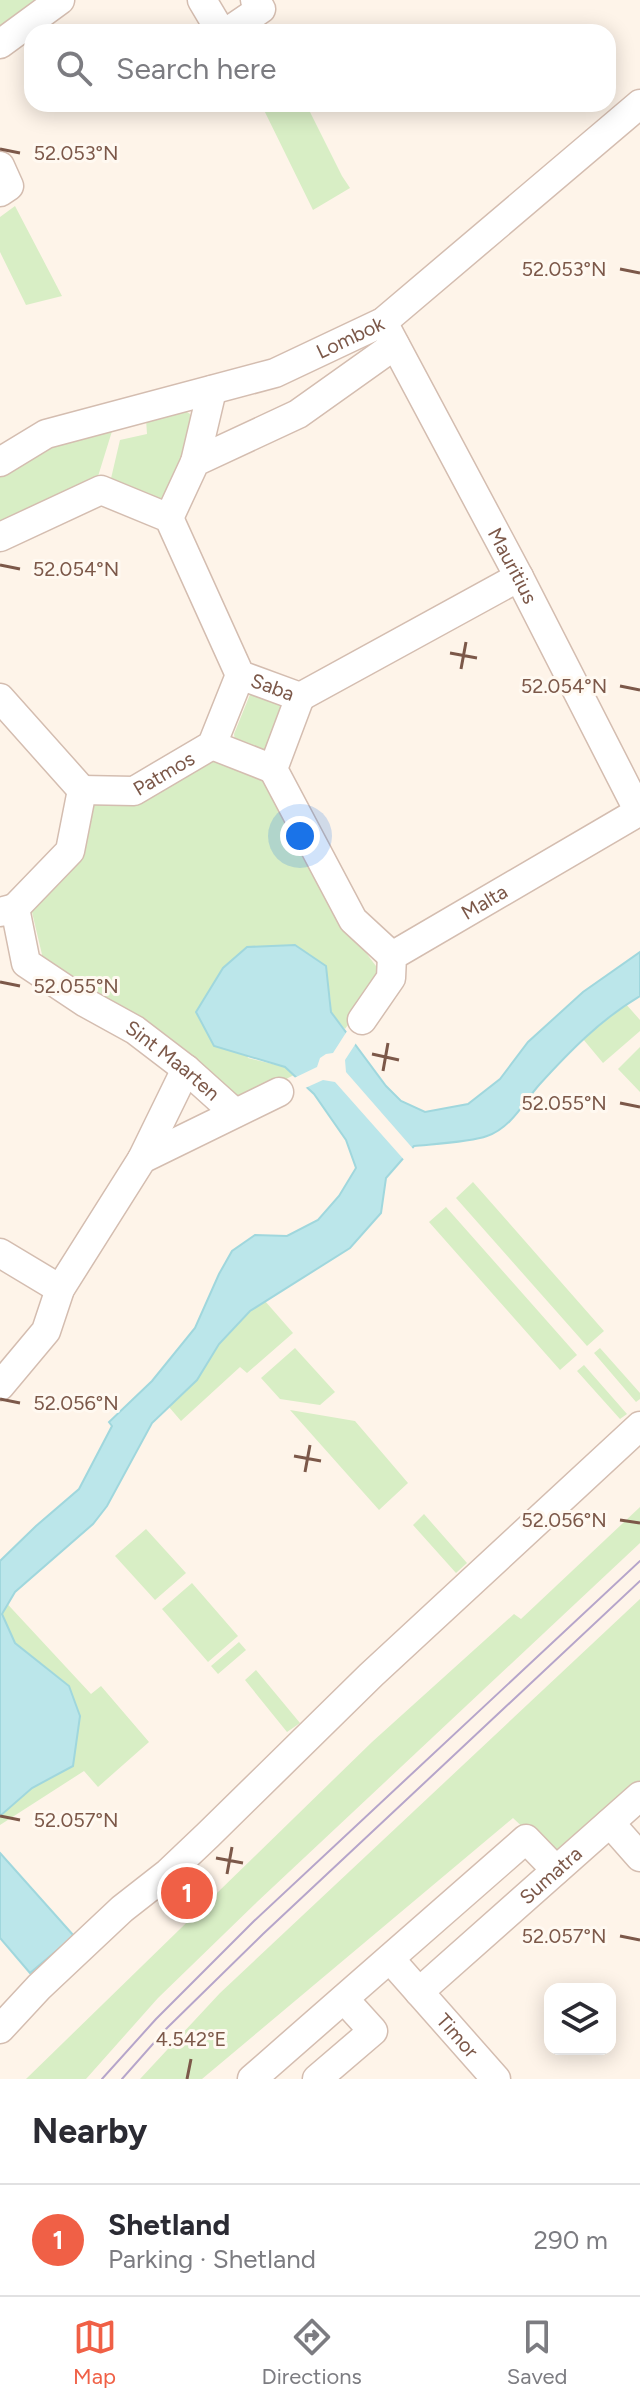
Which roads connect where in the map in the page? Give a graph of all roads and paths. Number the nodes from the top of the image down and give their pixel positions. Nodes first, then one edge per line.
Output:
1 (60, 0) edge
2 (202, 0) edge
3 (255, 0) edge
4 (27, 24) edge
5 (218, 24) edge
6 (237, 24) edge
7 (24, 26) edge
8 (0, 44) edge
9 (640, 104) edge
10 (0, 166) edge
11 (0, 192) edge
12 (389, 334) junction
13 (212, 390) junction
14 (0, 462) edge
15 (195, 462) junction
16 (169, 518) junction
17 (0, 537) edge
18 (519, 577) junction
19 (240, 675) junction
20 (300, 697) junction
21 (0, 698) edge
22 (212, 745) junction
23 (273, 769) junction
24 (82, 790) junction
25 (639, 812) edge
26 (8, 910) edge
27 (392, 956) junction
28 (13, 965) edge
29 (362, 1020) dead end
30 (186, 1069) junction
31 (279, 1092) dead end
32 (235, 1113) junction
33 (142, 1159) junction
34 (0, 1253) edge
35 (60, 1289) junction
36 (0, 1386) edge
37 (640, 1426) edge
38 (640, 1796) edge
39 (610, 1823) junction
40 (640, 1857) edge
41 (556, 1870) junction
42 (390, 1959) junction
43 (419, 1992) junction
44 (344, 1999) junction
45 (0, 2029) edge
46 (252, 2079) edge
47 (317, 2079) edge
48 (496, 2079) edge

1 - 4 street
2 - 5 street
3 - 6 street
7 - 8 street
9 - 12 street, Lombok
10 - 11 street
12 - 13 street, Lombok
12 - 15 street
12 - 18 street, Mauritius
13 - 14 street, Lombok
13 - 15 street
15 - 16 street
16 - 17 street
16 - 19 street, Saba
18 - 20 street
18 - 25 street, Mauritius
19 - 20 street, Saba
19 - 22 street, Patmos
20 - 23 street, Saba
21 - 24 street
22 - 23 street
22 - 24 street, Patmos
23 - 27 street
24 - 26 street
25 - 27 street, Malta
26 - 28 street, Sint Maarten
27 - 29 street
28 - 30 street, Sint Maarten
30 - 32 street, Sint Maarten
30 - 33 street
31 - 32 street
32 - 33 street
33 - 35 street
34 - 35 street
35 - 36 street
37 - 45 street
38 - 39 street, Sumatra
39 - 40 street
39 - 41 street, Sumatra
41 - 42 street
41 - 43 street, Sumatra
42 - 43 street, Timor
42 - 44 street
43 - 48 street, Timor
44 - 46 street
44 - 47 street

